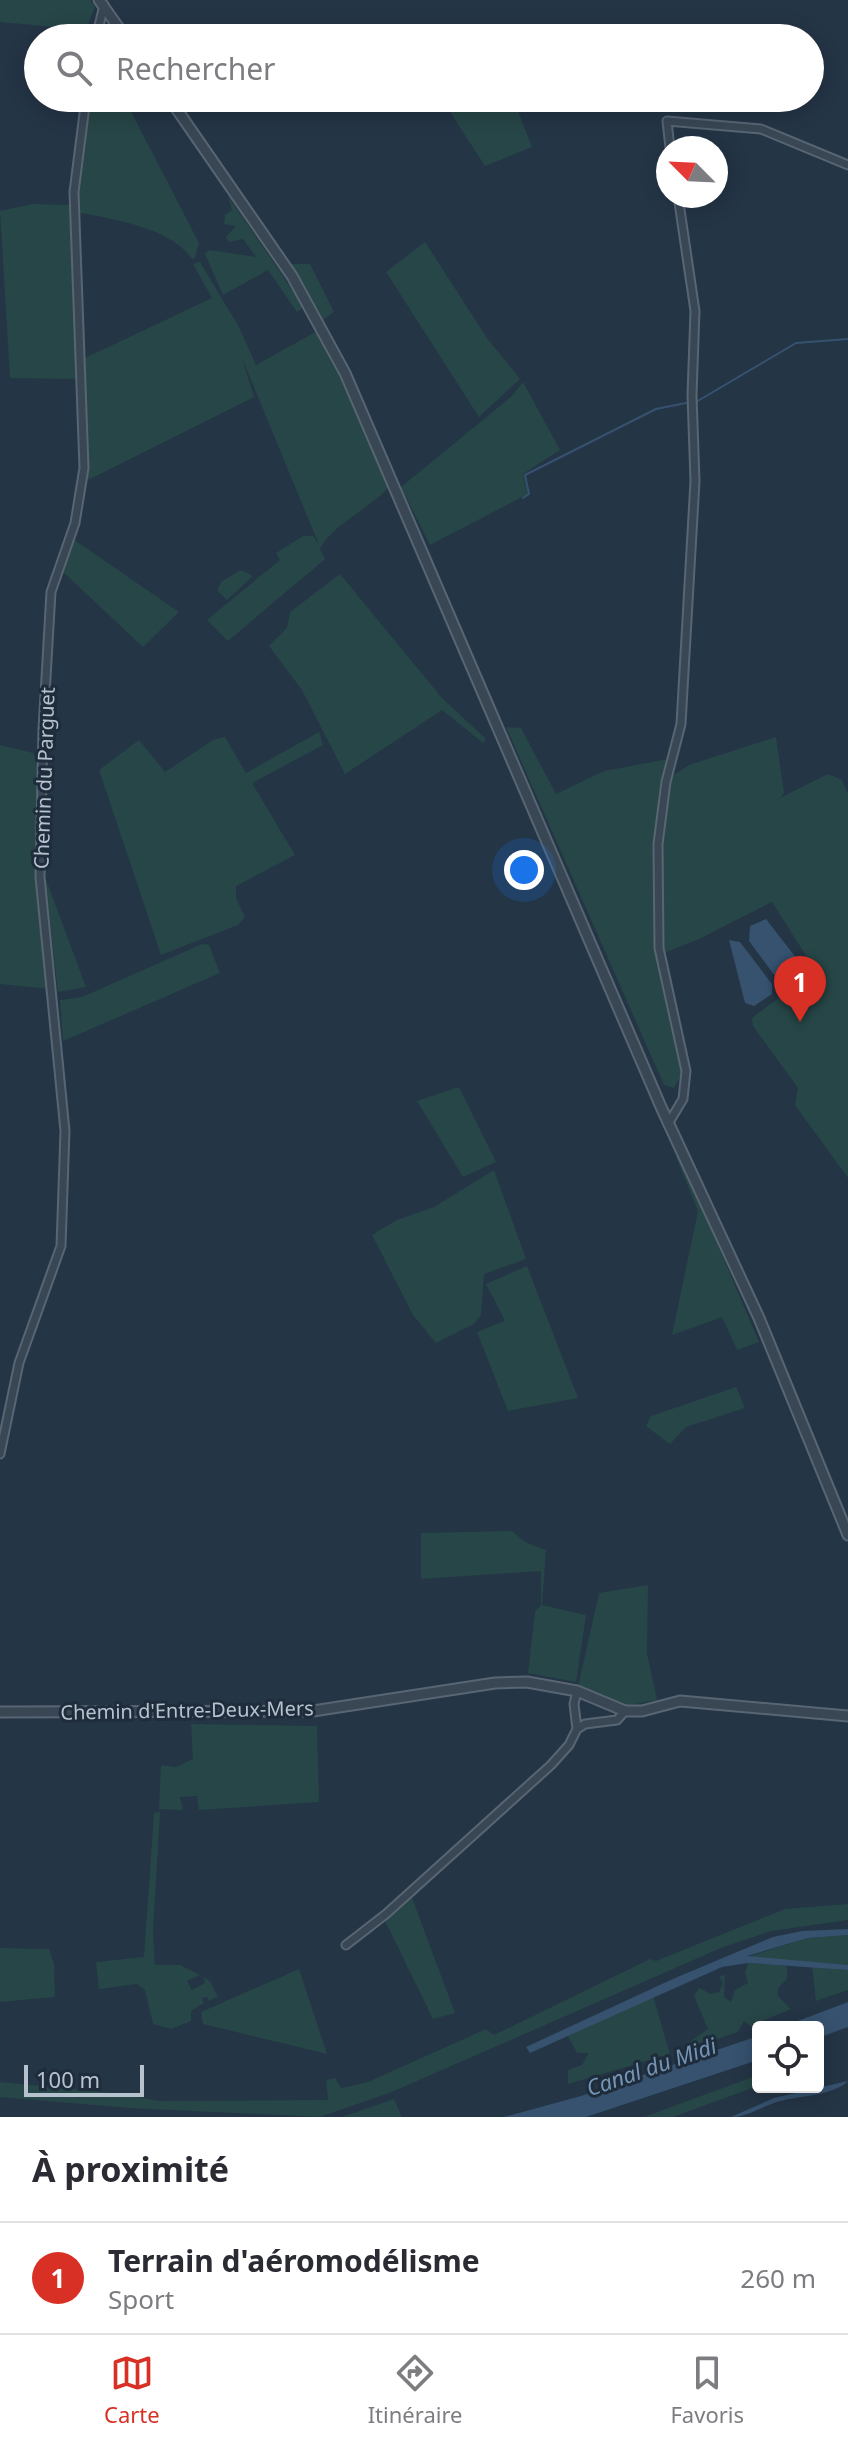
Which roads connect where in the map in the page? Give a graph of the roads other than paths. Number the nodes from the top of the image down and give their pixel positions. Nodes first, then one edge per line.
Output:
1 (102, 2) edge
2 (98, 24) edge
3 (117, 24) edge
4 (84, 112) edge
5 (179, 112) edge
6 (669, 136) edge
7 (848, 165) edge
8 (680, 208) edge
9 (668, 1124) junction
10 (0, 1454) edge
11 (848, 1535) edge
12 (577, 1691) junction
13 (625, 1711) junction
14 (0, 1712) edge
15 (847, 1715) edge
16 (577, 1729) junction
17 (346, 1945) dead end

1 - 2 street
1 - 3 street
4 - 10 street, Chemin du Parguet
5 - 9 street
6 - 7 street
8 - 9 street
9 - 11 street
12 - 13 street, Chemin d'Entre-Deux-Mers
12 - 14 street, Chemin d'Entre-Deux-Mers
12 - 16 street
13 - 15 street
13 - 16 street
16 - 17 street

